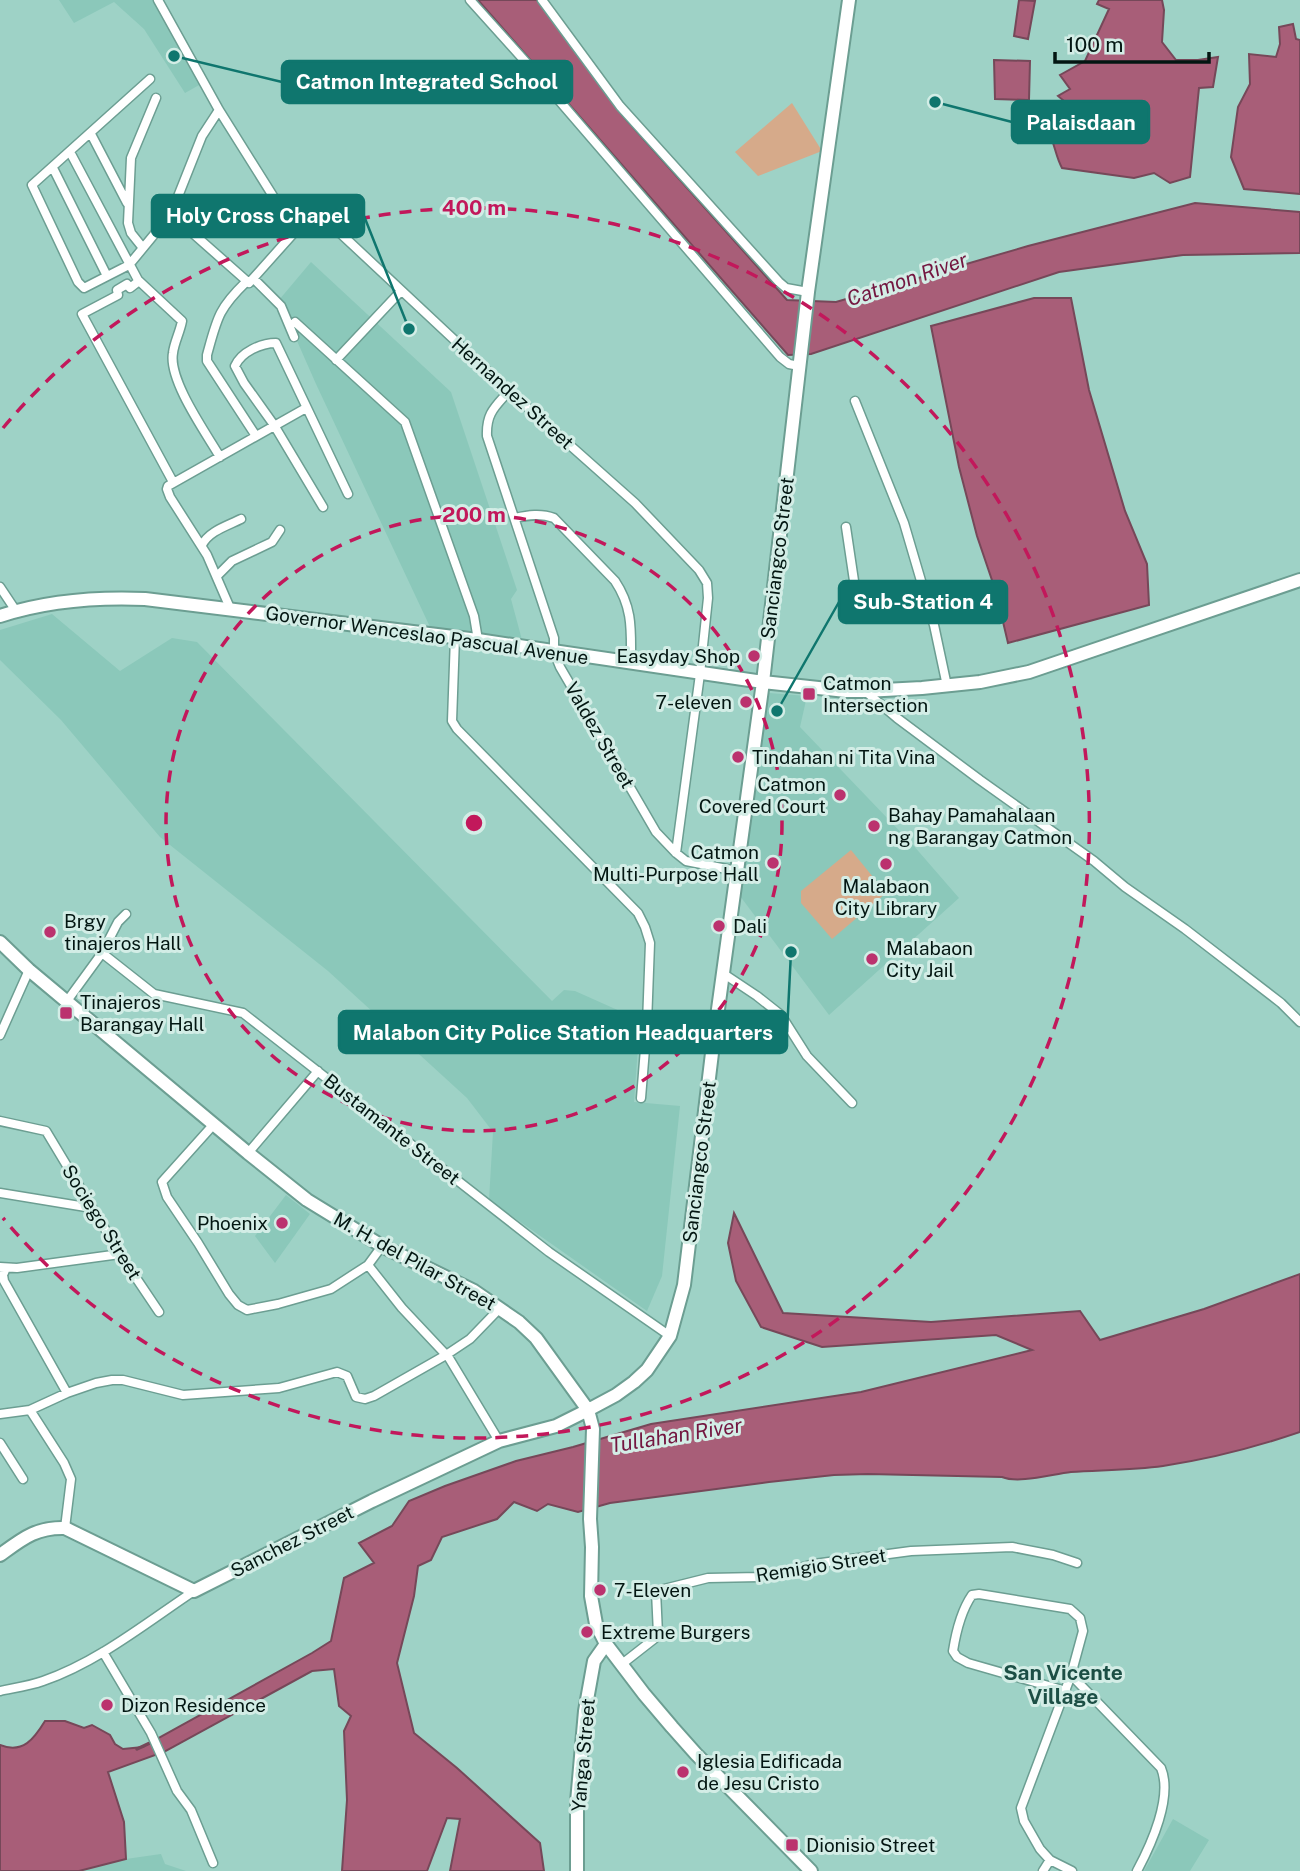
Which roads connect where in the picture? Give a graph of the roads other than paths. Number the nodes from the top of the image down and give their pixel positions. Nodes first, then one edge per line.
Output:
1 (158, 0) edge
2 (470, 0) edge
3 (542, 0) edge
4 (850, 1) edge
5 (150, 79) dead end
6 (156, 98) dead end
7 (219, 110) junction
8 (90, 134) junction
9 (70, 152) junction
10 (53, 168) junction
11 (129, 206) junction
12 (171, 214) junction
13 (300, 226) junction
14 (143, 248) junction
15 (129, 265) junction
16 (107, 276) junction
17 (250, 280) junction
18 (139, 281) junction
19 (401, 290) junction
20 (808, 296) junction
21 (295, 322) dead end
22 (294, 337) dead end
23 (800, 359) junction
24 (336, 360) junction
25 (509, 391) junction
26 (855, 401) dead end
27 (306, 408) junction
28 (274, 425) junction
29 (256, 436) junction
30 (220, 457) junction
31 (173, 482) junction
32 (348, 494) dead end
33 (323, 506) dead end
34 (515, 518) junction
35 (241, 519) dead end
36 (846, 527) dead end
37 (281, 530) dead end
38 (202, 545) junction
39 (217, 576) junction
40 (1300, 580) edge
41 (0, 587) edge
42 (925, 593) junction
43 (230, 608) junction
44 (16, 611) junction
45 (0, 616) edge
46 (455, 637) junction
47 (478, 640) junction
48 (554, 652) junction
49 (631, 661) junction
50 (700, 674) junction
51 (762, 682) junction
52 (947, 686) junction
53 (865, 691) junction
54 (676, 853) junction
55 (737, 871) junction
56 (126, 914) dead end
57 (0, 942) edge
58 (102, 953) junction
59 (29, 970) junction
60 (723, 974) junction
61 (67, 1001) junction
62 (1300, 1022) edge
63 (0, 1035) edge
64 (318, 1071) junction
65 (641, 1098) dead end
66 (852, 1103) dead end
67 (0, 1121) edge
68 (214, 1124) junction
69 (248, 1153) junction
70 (0, 1193) edge
71 (92, 1208) junction
72 (382, 1246) junction
73 (120, 1254) junction
74 (368, 1265) junction
75 (3, 1268) edge
76 (500, 1308) junction
77 (159, 1312) dead end
78 (670, 1336) junction
79 (446, 1356) junction
80 (66, 1393) junction
81 (30, 1410) junction
82 (588, 1410) junction
83 (0, 1414) edge
84 (499, 1441) junction
85 (0, 1443) edge
86 (23, 1479) dead end
87 (65, 1528) junction
88 (0, 1555) edge
89 (1077, 1563) dead end
90 (194, 1591) junction
91 (606, 1644) junction
92 (103, 1652) junction
93 (622, 1664) junction
94 (1071, 1675) junction
95 (0, 1691) edge
96 (1066, 1691) junction
97 (1050, 1860) junction
98 (213, 1863) dead end
99 (577, 1871) edge
100 (811, 1871) edge
101 (1043, 1871) edge
102 (1072, 1871) edge
103 (1137, 1871) edge

1 - 7 street
2 - 23 street
3 - 20 street
4 - 20 main road, Sanciangco Street
5 - 8 street
6 - 11 street
7 - 12 street
7 - 13 street
8 - 9 street
8 - 11 street
9 - 10 street
9 - 15 street
10 - 16 street
10 - 16 street
11 - 14 street
12 - 14 street
12 - 17 street
13 - 17 street
13 - 19 street, Hernandez Street
14 - 15 street
15 - 16 street
15 - 18 street
17 - 22 street
17 - 29 street
18 - 30 street
18 - 31 street
19 - 24 street
19 - 25 street, Hernandez Street
20 - 23 main road, Sanciangco Street
21 - 24 street
23 - 51 main road, Sanciangco Street
24 - 47 street
25 - 34 street, Valdez Street
25 - 50 street, Hernandez Street
26 - 42 street
27 - 28 street
27 - 28 street
27 - 32 street
28 - 29 street
28 - 33 street
29 - 30 street
30 - 31 street
31 - 38 street
34 - 48 street, Valdez Street
34 - 49 street
35 - 38 street
36 - 42 street
37 - 39 street
38 - 39 street
39 - 43 street
40 - 52 main road, Governor Wenceslao Pascual Avenue
41 - 44 street
42 - 52 street
43 - 44 main road, Governor Wenceslao Pascual Avenue
43 - 46 main road, Governor Wenceslao Pascual Avenue
44 - 45 main road, Governor Wenceslao Pascual Avenue
46 - 47 main road, Governor Wenceslao Pascual Avenue
46 - 65 street
47 - 48 main road, Governor Wenceslao Pascual Avenue
48 - 49 main road, Governor Wenceslao Pascual Avenue
48 - 54 street, Valdez Street
49 - 50 main road, Governor Wenceslao Pascual Avenue
50 - 51 main road, Governor Wenceslao Pascual Avenue
50 - 54 street, Hernandez Street
51 - 53 main road, Governor Wenceslao Pascual Avenue
51 - 55 main road, Sanciangco Street
52 - 53 main road, Governor Wenceslao Pascual Avenue
53 - 62 street
54 - 55 street, Valdez Street
55 - 60 main road, Sanciangco Street
56 - 58 street
57 - 59 main road, M. H. del Pilar Street
58 - 61 street
58 - 64 street, Bustamante Street
59 - 61 main road, M. H. del Pilar Street
59 - 63 street
60 - 66 street
60 - 78 main road, Sanciangco Street
61 - 68 main road, M. H. del Pilar Street
64 - 69 street
64 - 78 street, Bustamante Street
67 - 71 street, Sociego Street
68 - 69 main road, M. H. del Pilar Street
68 - 74 street
69 - 72 main road, M. H. del Pilar Street
70 - 71 street
71 - 73 street, Sociego Street
72 - 74 street
72 - 76 main road, M. H. del Pilar Street
73 - 75 street
73 - 77 street, Sociego Street
74 - 79 street
75 - 80 street
76 - 79 street
76 - 82 main road, M. H. del Pilar Street
78 - 82 main road, Sanciangco Street
79 - 80 street
79 - 84 street
80 - 81 street
81 - 83 street
81 - 87 street
82 - 84 main road, Sanchez Street
82 - 91 main road, M. H. del Pilar Street
84 - 90 main road, Sanchez Street
85 - 86 street
87 - 88 main road
87 - 90 main road
89 - 93 street, Remigio Street
90 - 92 street
91 - 93 main road, M. H. del Pilar Street
91 - 99 main road, Yanga Street
92 - 95 street
92 - 98 street
93 - 100 main road, M. H. del Pilar Street
94 - 96 street
94 - 96 street
94 - 103 street
96 - 97 street
97 - 101 street
97 - 102 street

